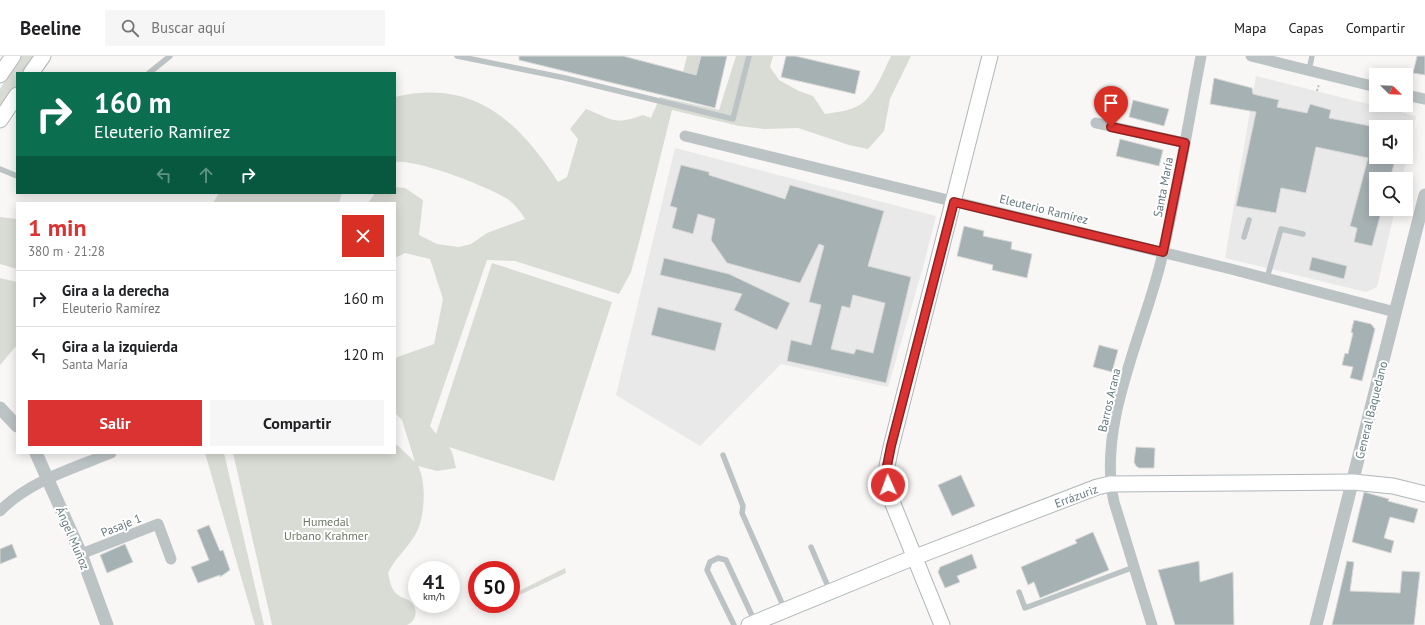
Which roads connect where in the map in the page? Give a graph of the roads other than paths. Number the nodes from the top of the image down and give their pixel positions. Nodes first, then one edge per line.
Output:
1 (13, 56) edge
2 (43, 56) edge
3 (170, 56) edge
4 (457, 56) edge
5 (750, 56) edge
6 (990, 56) edge
7 (1201, 56) edge
8 (1251, 56) edge
9 (1312, 56) edge
10 (1309, 70) junction
11 (32, 72) edge
12 (150, 72) edge
13 (0, 75) edge
14 (1369, 85) edge
15 (16, 96) edge
16 (1413, 96) edge
17 (1425, 99) edge
18 (0, 120) edge
19 (1096, 123) dead end
20 (685, 136) dead end
21 (1185, 143) junction
22 (0, 169) edge
23 (16, 176) edge
24 (1425, 195) edge
25 (954, 202) junction
26 (1249, 220) dead end
27 (1303, 234) dead end
28 (1244, 237) dead end
29 (1163, 252) junction
30 (1267, 278) junction
31 (1395, 312) junction
32 (0, 408) edge
33 (16, 425) edge
34 (36, 454) edge
35 (109, 454) edge
36 (723, 455) dead end
37 (47, 479) junction
38 (1353, 482) junction
39 (1110, 484) junction
40 (1425, 494) edge
41 (0, 511) edge
42 (811, 548) dead end
43 (81, 554) junction
44 (915, 557) junction
45 (171, 558) dead end
46 (1134, 567) junction
47 (830, 592) junction
48 (1019, 592) dead end
49 (785, 610) junction
50 (752, 624) edge
51 (107, 625) edge
52 (734, 625) edge
53 (942, 625) edge
54 (1152, 625) edge
55 (1316, 625) edge

1 - 13 main road
2 - 11 main road
3 - 12 lane
4 - 5 lane
6 - 25 main road
7 - 21 street, Santa María
8 - 10 street
9 - 10 lane
10 - 14 street
15 - 18 main road
16 - 17 street
19 - 21 street
20 - 25 street, Eleuterio Ramírez
21 - 29 street, Santa María
22 - 23 lane
24 - 31 street, General Baquedano
25 - 29 street, Eleuterio Ramírez
25 - 44 main road
26 - 28 lane
27 - 30 lane
29 - 30 street, Eleuterio Ramírez
29 - 39 street, Barros Arana
30 - 31 street, Eleuterio Ramírez
31 - 38 street, General Baquedano
32 - 33 street
34 - 37 street, Ángel Muñoz
35 - 37 street
36 - 49 lane
37 - 41 street
37 - 43 street, Ángel Muñoz
38 - 39 main road, Errázuriz
38 - 40 main road, Errázuriz
38 - 55 street, General Baquedano
39 - 44 main road, Errázuriz
39 - 46 street, Barros Arana
42 - 47 lane
43 - 45 street, Pasaje 1
43 - 51 street, Ángel Muñoz
44 - 47 main road, Errázuriz
44 - 53 main road
46 - 48 lane
46 - 54 street, Barros Arana
47 - 49 main road, Errázuriz
49 - 50 main road, Errázuriz
50 - 52 lane

